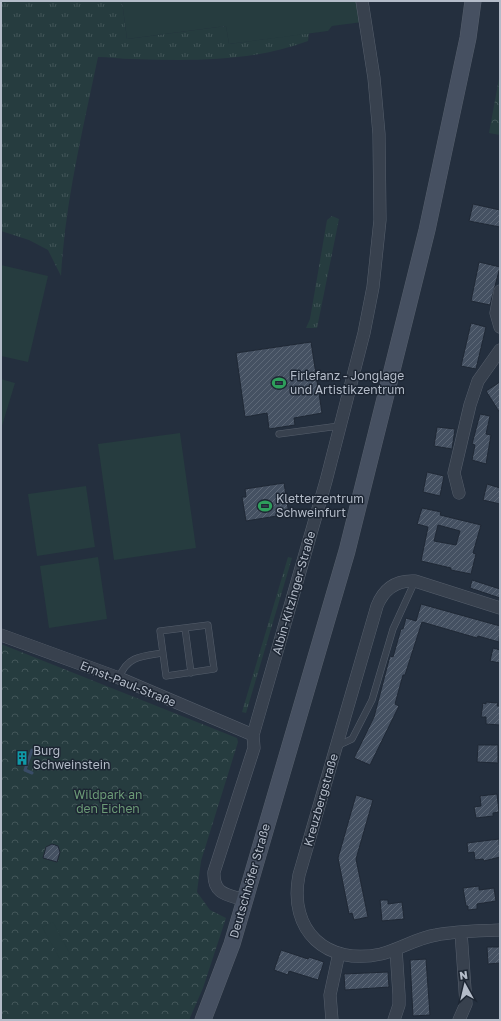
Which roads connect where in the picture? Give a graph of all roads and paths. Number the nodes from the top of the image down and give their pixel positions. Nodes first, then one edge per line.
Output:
1 (362, 1) edge
2 (473, 1) edge
3 (500, 291) edge
4 (500, 327) edge
5 (500, 350) edge
6 (339, 426) junction
7 (279, 434) dead end
8 (459, 493) dead end
9 (415, 581) junction
10 (500, 608) edge
11 (185, 628) junction
12 (1, 635) edge
13 (163, 653) junction
14 (191, 673) junction
15 (119, 678) junction
16 (253, 735) junction
17 (337, 746) junction
18 (246, 900) junction
19 (500, 930) edge
20 (461, 932) junction
21 (396, 949) junction
22 (339, 953) junction
23 (204, 1020) edge
24 (332, 1020) edge
25 (394, 1020) edge
26 (459, 1020) edge

1 - 6 street, Albin-Kitzinger-Straße
2 - 18 main road, Deutschhöfer Straße
3 - 4 street
5 - 8 street
6 - 7 lane
6 - 16 street, Albin-Kitzinger-Straße
9 - 10 street, Kreuzbergstraße
9 - 17 lane
9 - 17 street, Kreuzbergstraße
11 - 13 lane
11 - 14 lane
11 - 14 lane
12 - 15 street, Ernst-Paul-Straße
13 - 14 lane
13 - 15 lane
15 - 16 street, Ernst-Paul-Straße
16 - 18 street, Albin-Kitzinger-Straße
17 - 22 street, Kreuzbergstraße
18 - 23 main road, Deutschhöfer Straße
19 - 20 street, Kreuzbergstraße
20 - 21 street, Kreuzbergstraße
20 - 26 street
21 - 22 street, Kreuzbergstraße
21 - 25 street
22 - 24 street

